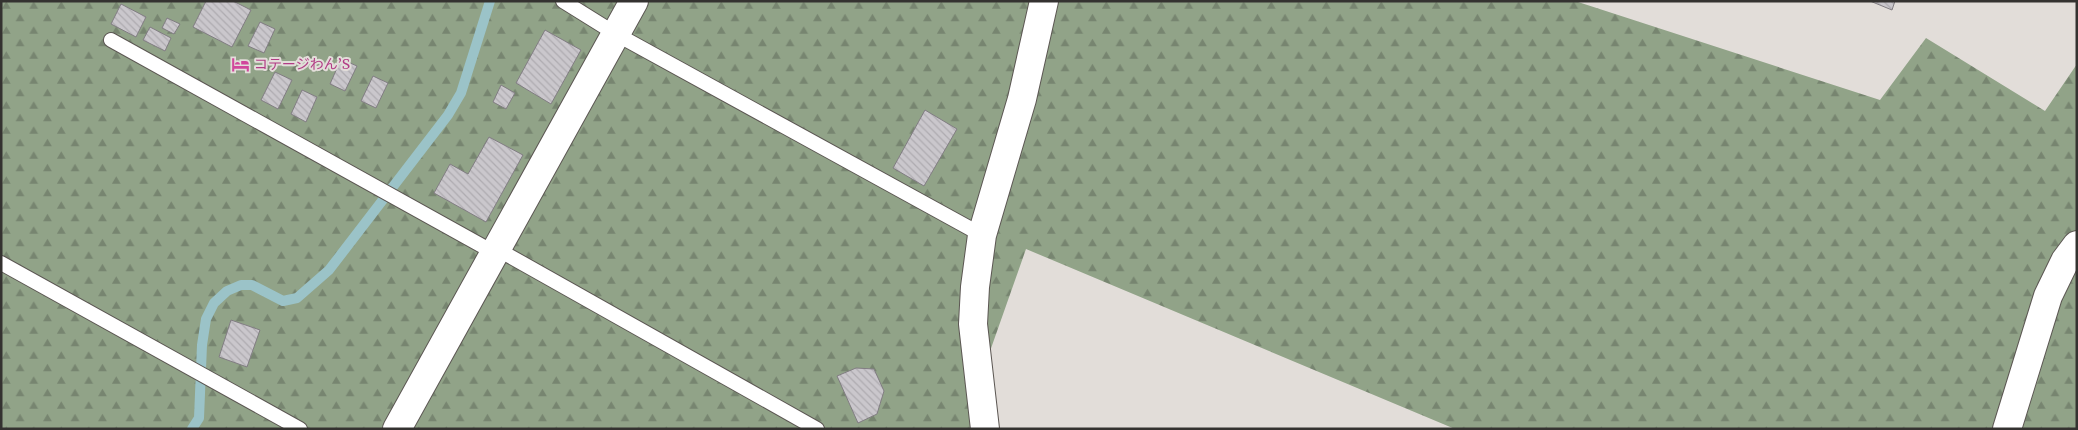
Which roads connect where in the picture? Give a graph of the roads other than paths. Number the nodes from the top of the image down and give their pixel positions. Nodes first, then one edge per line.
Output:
1 (563, 1) edge
2 (634, 1) edge
3 (1044, 1) edge
4 (616, 34) junction
5 (111, 40) dead end
6 (982, 235) junction
7 (2077, 245) edge
8 (496, 251) junction
9 (1, 264) edge
10 (300, 429) edge
11 (397, 429) edge
12 (817, 429) edge
13 (985, 429) edge
14 (2007, 429) edge

1 - 4 lane
2 - 4 street
3 - 6 street
4 - 6 lane
4 - 8 street
5 - 8 lane
6 - 13 street
7 - 14 street
8 - 11 street
8 - 12 lane
9 - 10 lane

